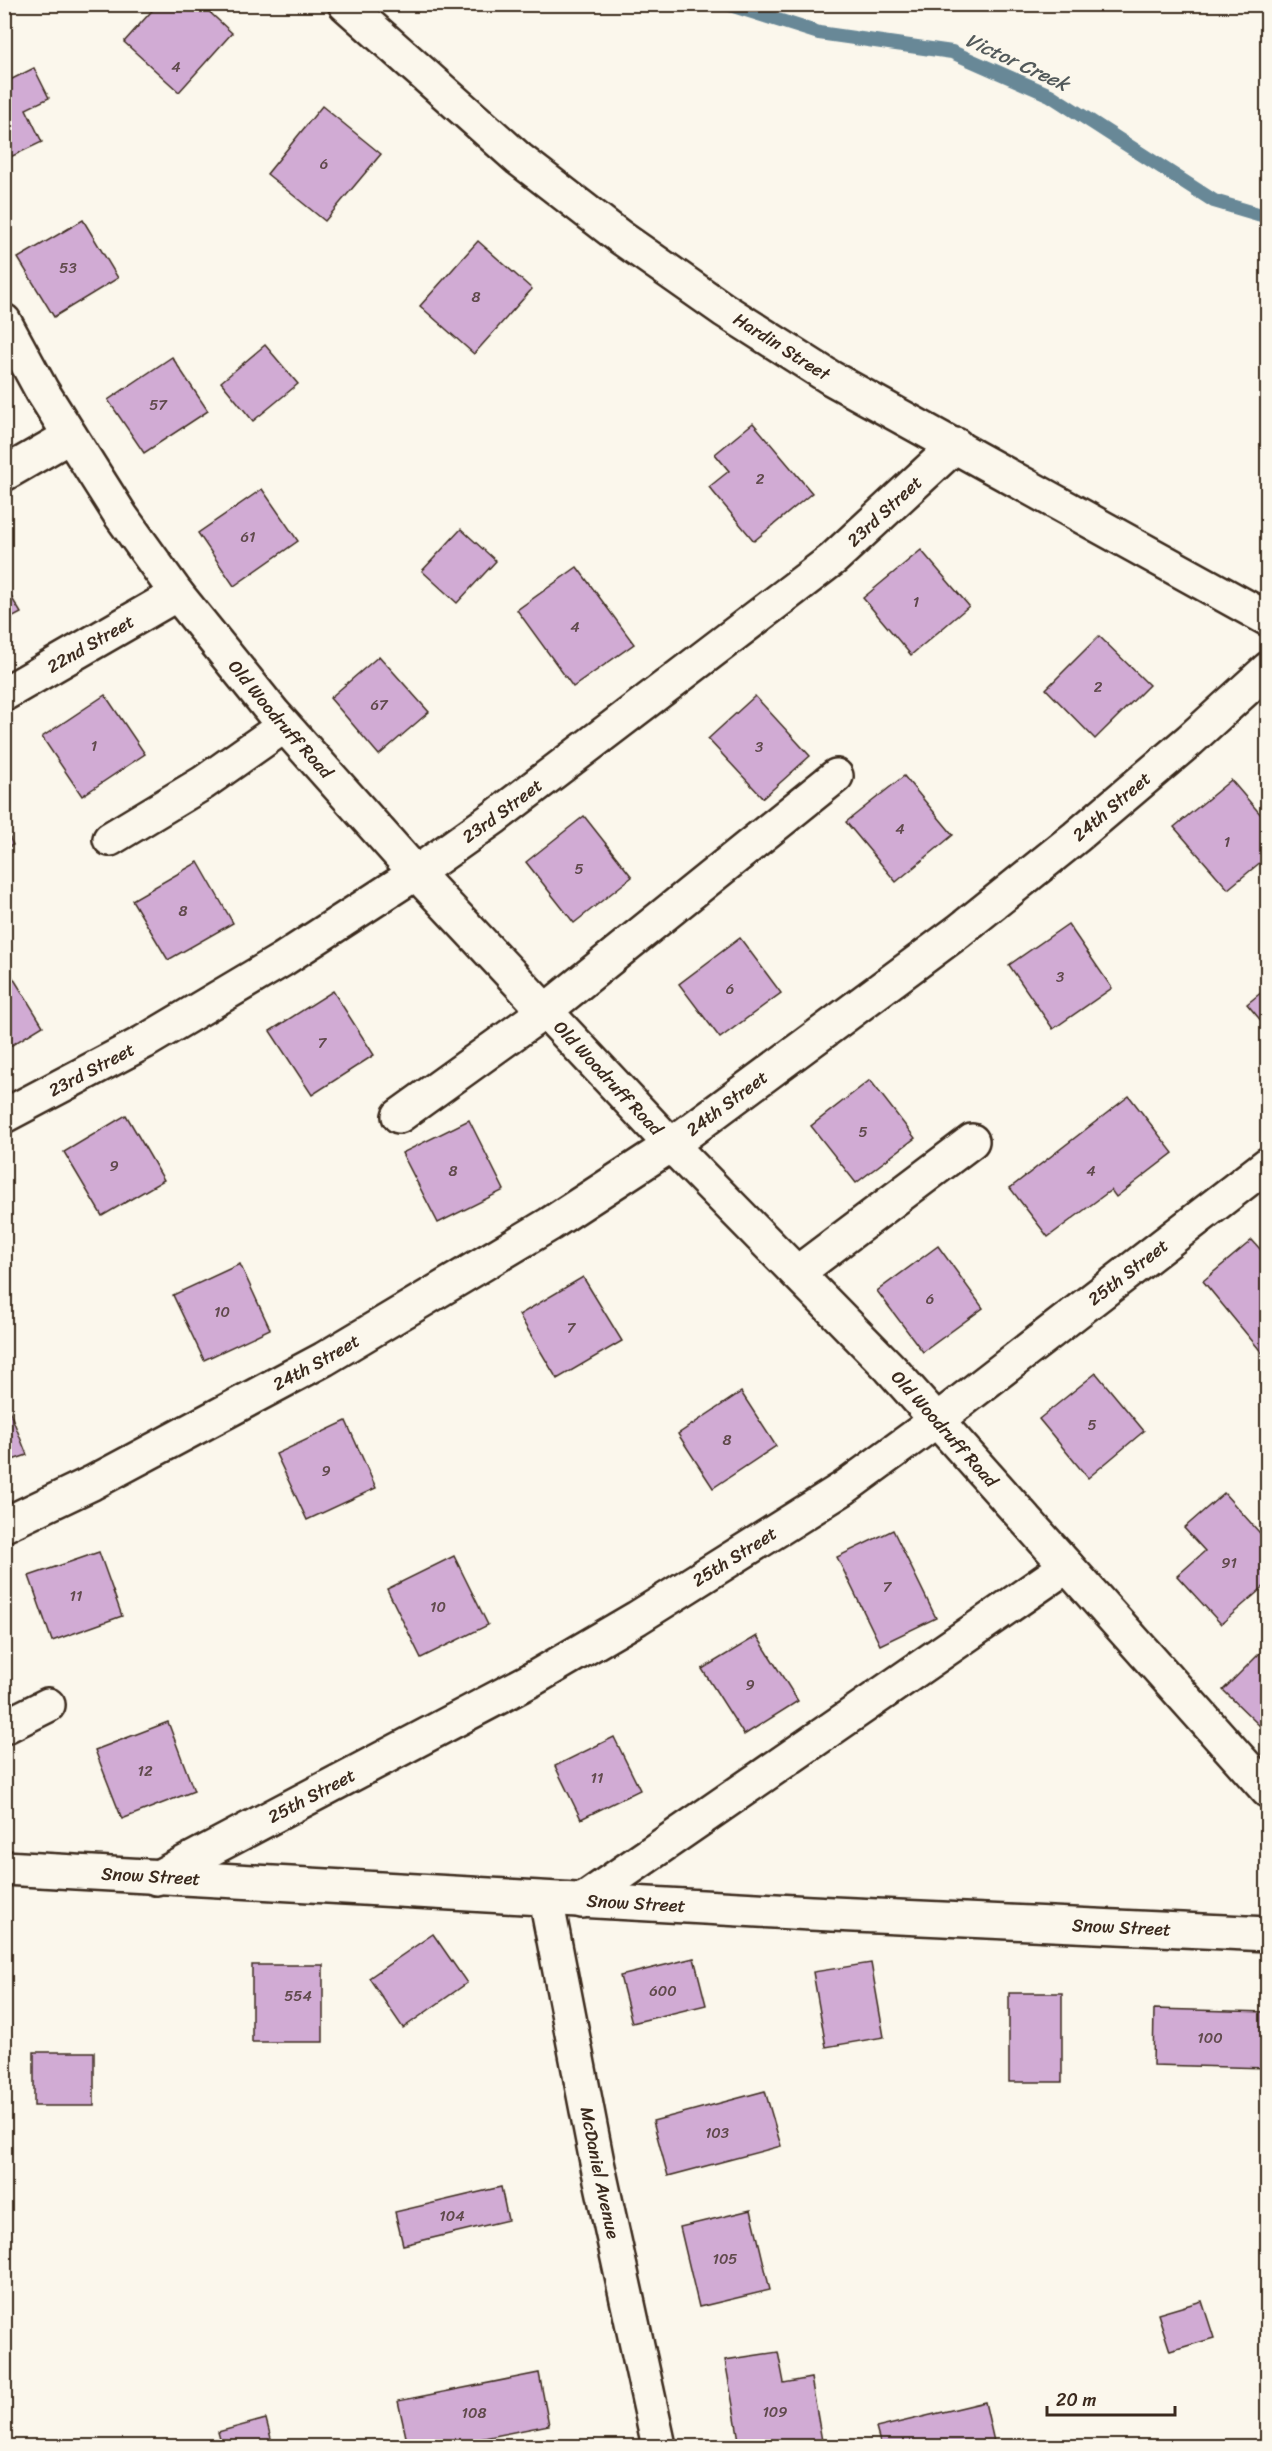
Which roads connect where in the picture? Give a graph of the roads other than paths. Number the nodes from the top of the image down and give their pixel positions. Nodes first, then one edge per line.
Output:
1 (345, 4) edge
2 (4, 321) edge
3 (70, 436) junction
4 (956, 446) junction
5 (4, 474) edge
6 (177, 594) junction
7 (1268, 619) edge
8 (1268, 669) edge
9 (4, 694) edge
10 (284, 726) junction
11 (836, 776) dead end
12 (110, 839) dead end
13 (416, 873) junction
14 (545, 1011) junction
15 (4, 1116) edge
16 (399, 1116) dead end
17 (972, 1141) dead end
18 (671, 1145) junction
19 (1268, 1164) edge
20 (797, 1273) junction
21 (937, 1420) junction
22 (4, 1525) edge
23 (1067, 1566) junction
24 (48, 1705) dead end
25 (4, 1727) edge
26 (1268, 1791) edge
27 (4, 1868) edge
28 (156, 1878) junction
29 (546, 1899) junction
30 (582, 1901) junction
31 (1268, 1934) edge
32 (658, 2446) edge

1 - 4 street, Hardin Street
2 - 3 street, Old Woodruff Road
3 - 5 street
3 - 6 street, Old Woodruff Road
4 - 7 street, Hardin Street
4 - 13 street, 23rd Street
6 - 9 street, 22nd Street
6 - 10 street, Old Woodruff Road
8 - 18 street, 24th Street
10 - 12 street
10 - 13 street, Old Woodruff Road
11 - 14 street
13 - 14 street, Old Woodruff Road
13 - 15 street, 23rd Street
14 - 16 street
14 - 18 street, Old Woodruff Road
17 - 20 street
18 - 20 street, Old Woodruff Road
18 - 22 street, 24th Street
19 - 21 street, 25th Street
20 - 21 street, Old Woodruff Road
21 - 23 street, Old Woodruff Road
21 - 28 street, 25th Street
23 - 26 street, Old Woodruff Road
23 - 30 street
24 - 25 street
27 - 28 street, Snow Street
28 - 29 street, Snow Street
29 - 30 street, Snow Street
29 - 32 street, McDaniel Avenue
30 - 31 street, Snow Street

